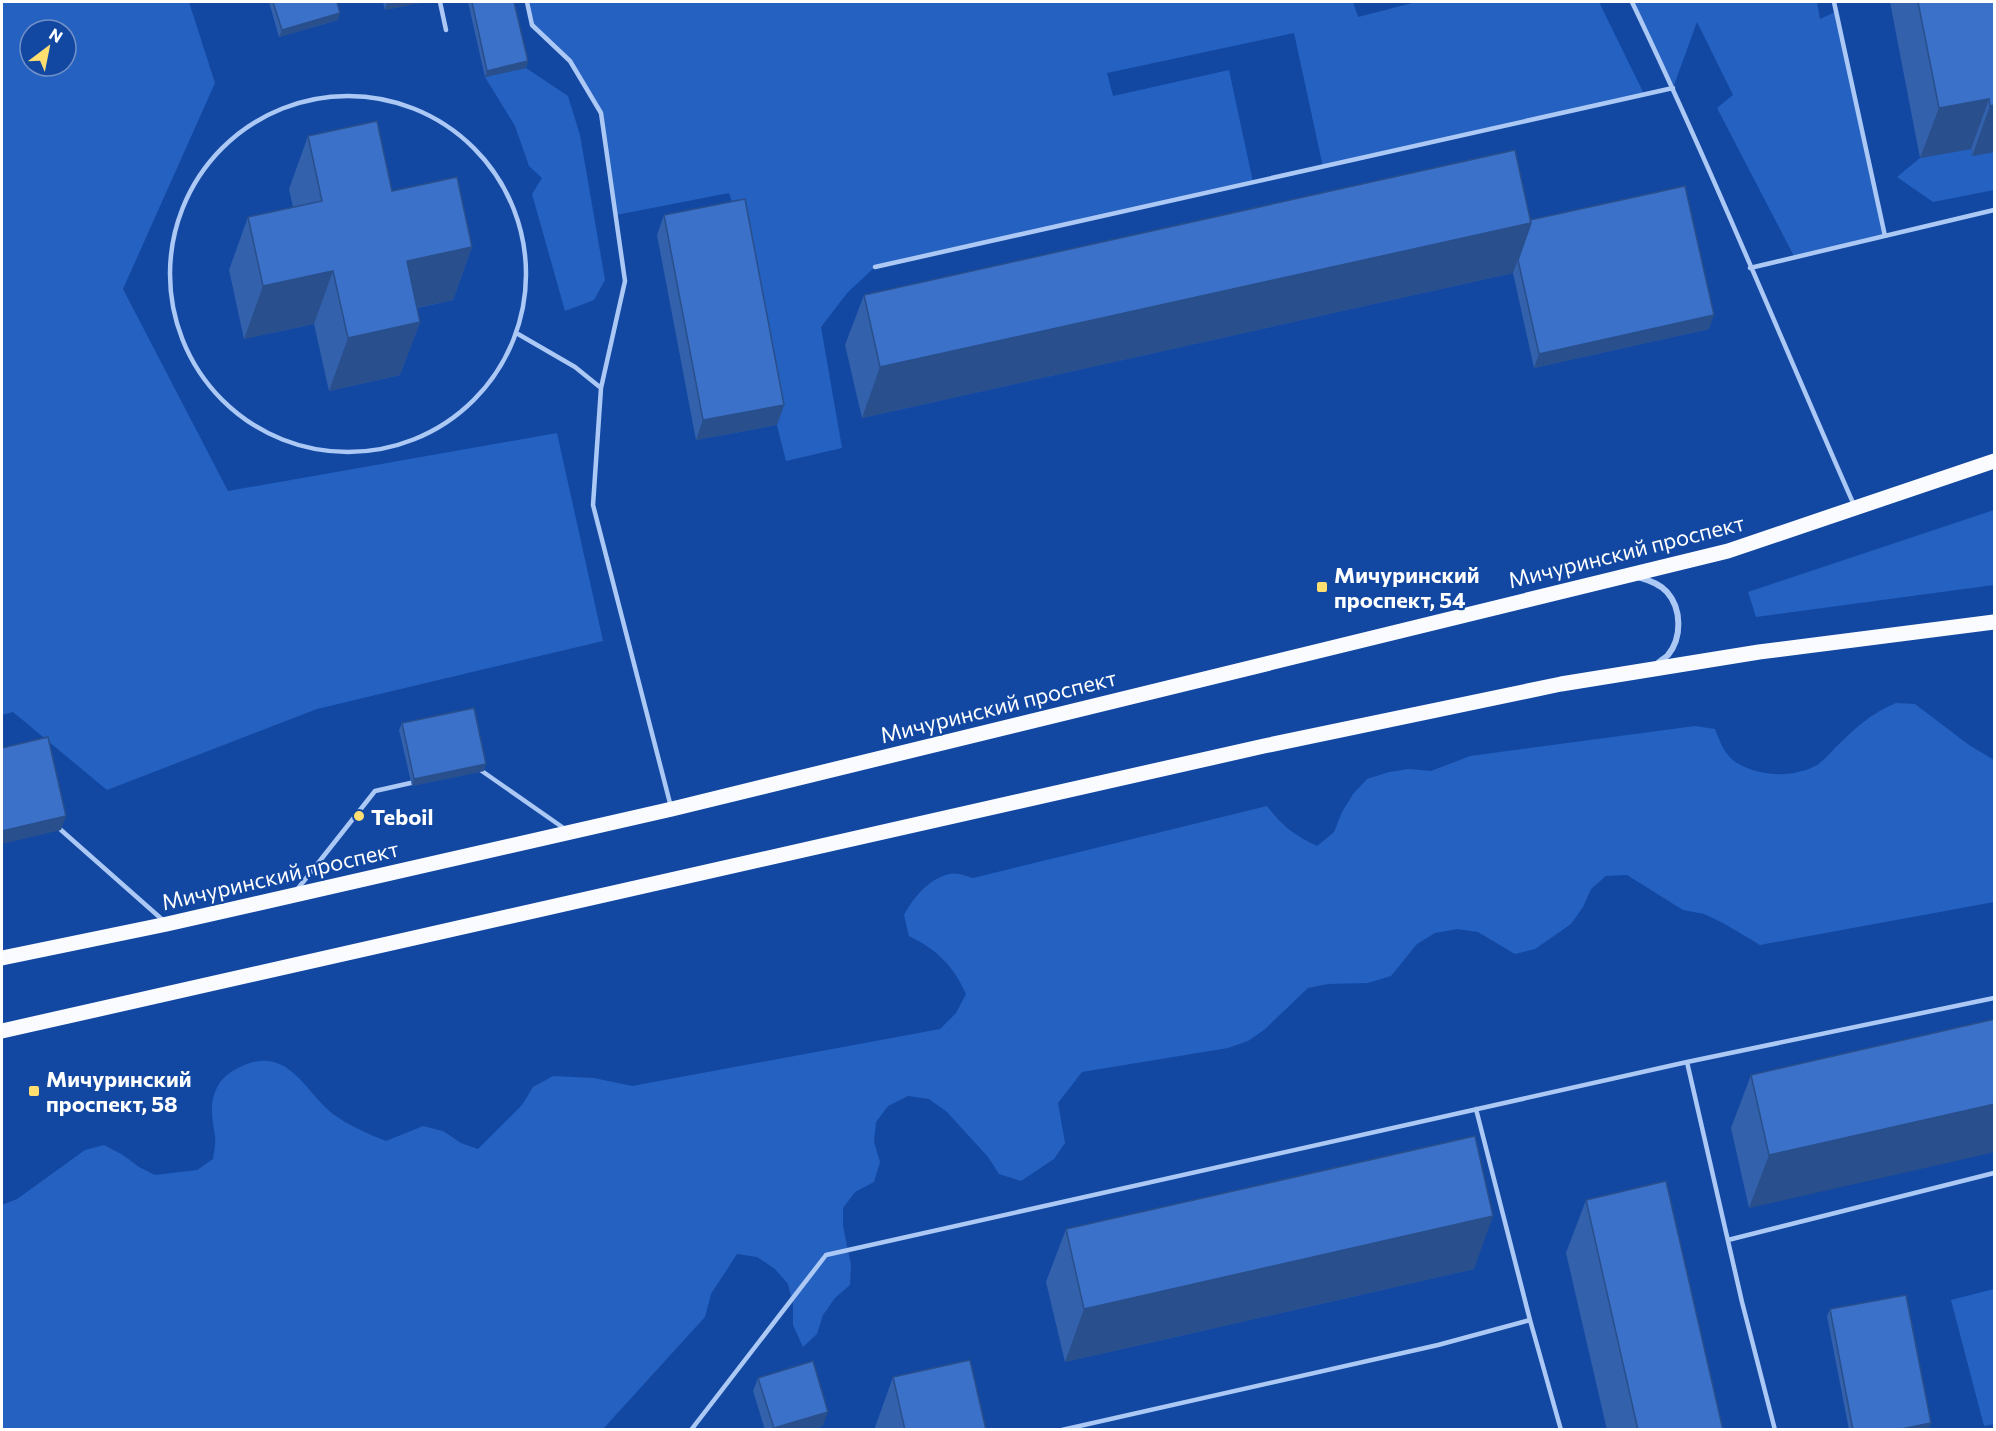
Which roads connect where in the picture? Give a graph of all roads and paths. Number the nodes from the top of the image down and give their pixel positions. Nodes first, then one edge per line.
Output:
1 (440, 2) edge
2 (527, 2) edge
3 (1632, 2) edge
4 (1834, 2) edge
5 (446, 30) dead end
6 (1673, 88) junction
7 (1995, 210) edge
8 (1885, 236) junction
9 (875, 267) dead end
10 (1750, 268) junction
11 (518, 334) junction
12 (601, 388) junction
13 (1995, 461) edge
14 (1856, 508) junction
15 (1622, 577) junction
16 (1995, 622) edge
17 (1640, 671) junction
18 (467, 771) edge
19 (421, 781) edge
20 (672, 809) junction
21 (61, 830) edge
22 (570, 833) junction
23 (292, 895) junction
24 (167, 924) junction
25 (2, 958) edge
26 (1995, 998) edge
27 (2, 1031) edge
28 (1687, 1062) junction
29 (1476, 1109) junction
30 (1995, 1173) edge
31 (1728, 1240) junction
32 (1530, 1320) junction
33 (691, 1430) edge
34 (1062, 1430) edge
35 (1561, 1430) edge
36 (1774, 1430) edge

1 - 5 lane
2 - 12 lane
3 - 6 lane
4 - 8 lane
6 - 9 lane
6 - 10 lane
7 - 8 lane
8 - 10 lane
10 - 14 lane
11 - 11 lane
11 - 12 lane
12 - 20 lane
13 - 14 main road, Мичуринский проспект
14 - 15 main road, Мичуринский проспект
15 - 17 street
15 - 20 main road, Мичуринский проспект
16 - 17 main road
17 - 27 main road
18 - 22 lane
19 - 23 lane
20 - 22 main road, Мичуринский проспект
21 - 24 lane
22 - 23 main road, Мичуринский проспект
23 - 24 main road, Мичуринский проспект
24 - 25 main road, Мичуринский проспект
26 - 28 lane
28 - 29 lane
28 - 31 lane
29 - 32 lane
29 - 33 lane
30 - 31 lane
31 - 36 lane
32 - 34 lane
32 - 35 lane

